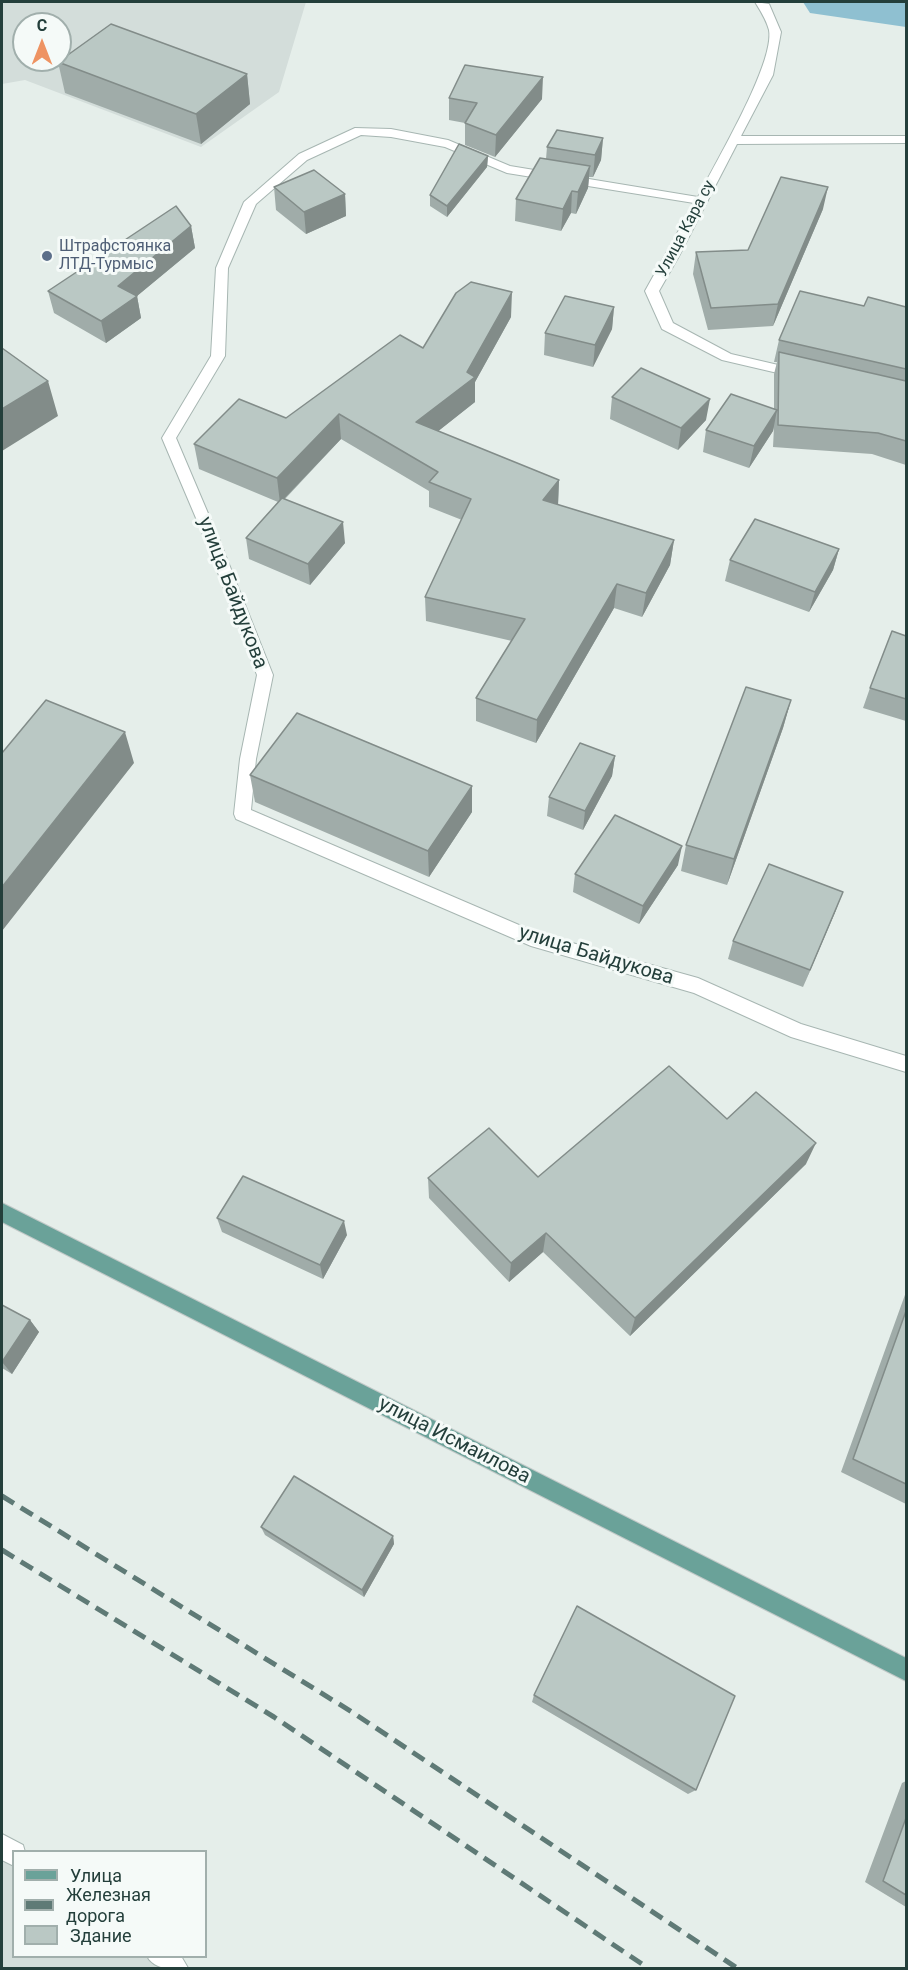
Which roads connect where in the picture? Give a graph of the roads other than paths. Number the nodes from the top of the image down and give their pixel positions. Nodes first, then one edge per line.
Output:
1 (760, 2) edge
2 (906, 139) edge
3 (733, 140) junction
4 (702, 201) junction
5 (817, 378) edge
6 (906, 1064) edge
7 (2, 1212) edge
8 (906, 1670) edge
9 (162, 1958) edge
10 (176, 1968) edge

1 - 3 street, Улица Кара су
2 - 3 street
3 - 4 street, Улица Кара су
4 - 5 street, Улица Кара су
4 - 6 street, улица Байдукова
7 - 8 main road, улица Исмаилова
9 - 10 street

